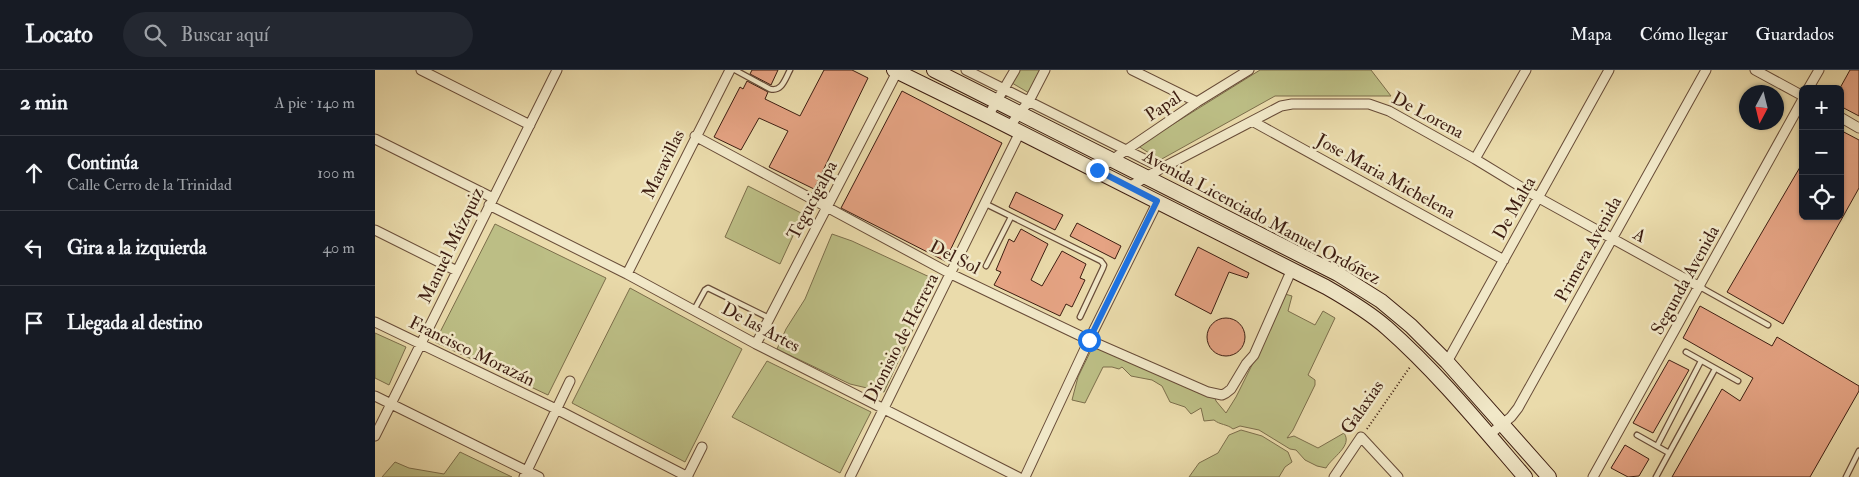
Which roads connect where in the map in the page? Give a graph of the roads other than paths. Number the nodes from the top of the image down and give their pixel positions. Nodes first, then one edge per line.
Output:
1 (421, 70) edge
2 (557, 70) edge
3 (730, 70) edge
4 (735, 70) edge
5 (790, 70) edge
6 (934, 70) edge
7 (966, 70) edge
8 (1015, 70) edge
9 (1045, 70) edge
10 (1132, 70) edge
11 (1249, 70) edge
12 (1526, 70) edge
13 (1609, 70) edge
14 (1706, 70) edge
15 (1755, 70) edge
16 (1819, 70) edge
17 (895, 71) edge
18 (1810, 85) edge
19 (1005, 89) junction
20 (1799, 95) edge
21 (1029, 101) junction
22 (997, 102) junction
23 (1197, 102) junction
24 (1799, 104) edge
25 (1020, 113) junction
26 (988, 116) junction
27 (1844, 119) edge
28 (1252, 121) junction
29 (530, 125) junction
30 (1859, 128) edge
31 (1015, 130) junction
32 (695, 136) junction
33 (375, 139) edge
34 (1127, 149) junction
35 (1475, 159) junction
36 (1113, 160) junction
37 (1162, 168) junction
38 (1097, 170) junction
39 (1147, 176) junction
40 (1129, 187) junction
41 (1539, 198) junction
42 (491, 201) junction
43 (1157, 201) junction
44 (986, 204) junction
45 (827, 207) junction
46 (1011, 217) junction
47 (375, 230) edge
48 (1613, 238) junction
49 (1504, 260) junction
50 (986, 266) dead end
51 (1291, 269) junction
52 (457, 271) junction
53 (627, 274) junction
54 (951, 274) junction
55 (1700, 287) junction
56 (694, 310) junction
57 (1080, 317) dead end
58 (769, 318) junction
59 (375, 322) edge
60 (1768, 325) dead end
61 (1089, 340) junction
62 (420, 344) junction
63 (756, 344) junction
64 (1686, 352) dead end
65 (1701, 361) junction
66 (1447, 362) junction
67 (1715, 368) junction
68 (570, 381) dead end
69 (1738, 381) dead end
70 (375, 396) edge
71 (391, 403) junction
72 (556, 409) junction
73 (883, 409) junction
74 (1502, 425) junction
75 (1489, 435) junction
76 (1637, 435) dead end
77 (375, 436) edge
78 (1657, 446) junction
79 (701, 447) dead end
80 (1859, 451) edge
81 (1669, 453) junction
82 (525, 474) edge
83 (539, 477) edge
84 (687, 477) edge
85 (850, 477) edge
86 (1018, 477) edge
87 (1025, 477) edge
88 (1334, 477) edge
89 (1398, 477) edge
90 (1525, 477) edge
91 (1549, 477) edge
92 (1593, 477) edge
93 (1656, 477) edge
94 (1846, 477) edge

1 - 29 street
2 - 29 street, Manuel Múzquiz
3 - 32 street, Maravillas
4 - 5 lane
6 - 22 main road, Avenida Licenciado Manuel Ordóñez
7 - 19 street
8 - 19 street
9 - 21 street, Dionisio de Herrera
10 - 23 street
11 - 23 street, Papal
12 - 35 street
13 - 41 street, De Malta
14 - 48 street, Primera Avenida
15 - 20 street
16 - 18 street
17 - 26 main road, Avenida Licenciado Manuel Ordóñez
17 - 45 street, Tegucigalpa
19 - 21 street
19 - 22 street
21 - 25 street, Dionisio de Herrera
21 - 34 street
22 - 25 main road, Avenida Licenciado Manuel Ordóñez
22 - 26 street
23 - 34 street, Papal
24 - 55 street, Segunda Avenida
25 - 31 street, Dionisio de Herrera
25 - 36 main road, Avenida Licenciado Manuel Ordóñez
26 - 31 main road, Avenida Licenciado Manuel Ordóñez
27 - 30 street
28 - 35 street, De Lorena
28 - 37 street, De Lorena
28 - 49 street, Jose Maria Michelena
29 - 42 street, Manuel Múzquiz
31 - 38 main road, Avenida Licenciado Manuel Ordóñez
31 - 44 street, Dionisio de Herrera
32 - 45 street, Del Sol
32 - 53 street, Maravillas
33 - 42 street, De las Artes
34 - 36 street, Papal
34 - 37 street
35 - 41 street, De Lorena
36 - 38 street, Papal
36 - 39 main road, Avenida Licenciado Manuel Ordóñez
37 - 39 street, De Lorena
38 - 40 main road, Avenida Licenciado Manuel Ordóñez
39 - 40 street, De Lorena
39 - 66 main road, Avenida Licenciado Manuel Ordóñez
40 - 43 main road, Avenida Licenciado Manuel Ordóñez
41 - 48 street, A
41 - 49 street, De Malta
42 - 52 street, Manuel Múzquiz
42 - 53 street, De las Artes
43 - 51 main road, Avenida Licenciado Manuel Ordóñez
43 - 61 street
44 - 46 lane
44 - 54 street, Dionisio de Herrera
45 - 54 street, Del Sol
45 - 58 street, Tegucigalpa
46 - 50 lane
46 - 57 lane
47 - 52 street
48 - 55 street, A
48 - 74 street, Primera Avenida
49 - 66 street, De Malta
51 - 61 street, Del Sol
51 - 75 main road, Avenida Licenciado Manuel Ordóñez
52 - 62 street, Manuel Múzquiz
53 - 56 street, De las Artes
54 - 61 street, Del Sol
54 - 73 street, Dionisio de Herrera
55 - 60 lane
55 - 92 street, Segunda Avenida
56 - 58 lane
56 - 63 street, De las Artes
58 - 63 street, Tegucigalpa
59 - 62 street, Francisco Morazán
61 - 87 street
62 - 71 street, Manuel Múzquiz
62 - 72 street, Francisco Morazán
63 - 73 street, De las Artes
64 - 65 lane
65 - 67 lane
65 - 78 lane
66 - 74 main road, Avenida Licenciado Manuel Ordóñez
67 - 69 lane
67 - 81 lane
68 - 72 street
70 - 71 street
71 - 77 street, Manuel Múzquiz
71 - 82 street
72 - 82 street
72 - 84 street, Francisco Morazán
73 - 85 street, Dionisio de Herrera
73 - 86 street, De las Artes
74 - 75 street, Primera Avenida
74 - 91 main road, Avenida Licenciado Manuel Ordóñez
75 - 90 main road, Avenida Licenciado Manuel Ordóñez
76 - 78 lane
78 - 81 lane
79 - 84 street
80 - 94 lane
81 - 93 lane
82 - 83 street
88 - 89 street, Galaxias

